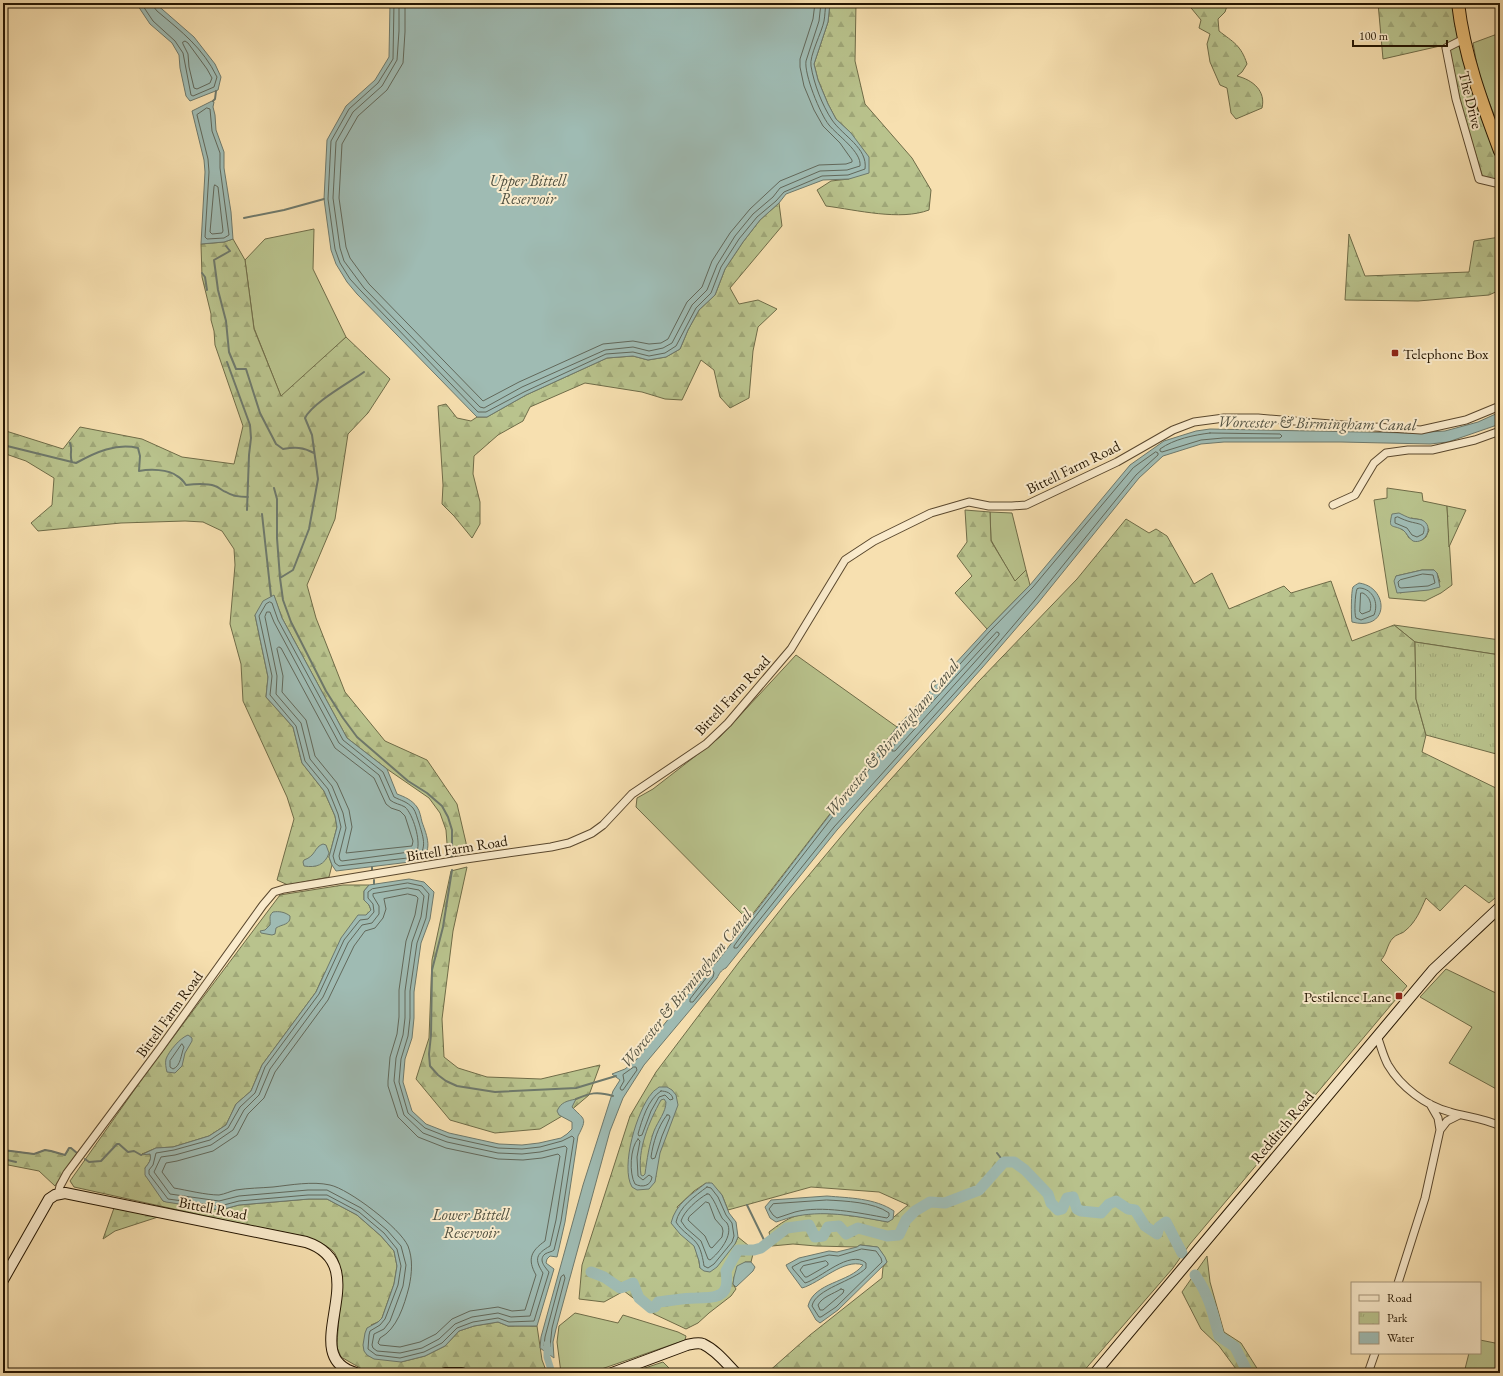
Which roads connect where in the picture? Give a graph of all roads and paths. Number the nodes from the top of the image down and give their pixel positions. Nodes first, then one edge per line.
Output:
1 (1458, 3) edge
2 (1464, 39) junction
3 (1500, 151) edge
4 (1500, 184) edge
5 (1500, 406) edge
6 (1500, 431) edge
7 (1333, 505) dead end
8 (1500, 907) edge
9 (1377, 1036) junction
10 (1430, 1104) junction
11 (1459, 1115) junction
12 (1500, 1126) edge
13 (1440, 1130) junction
14 (58, 1194) junction
15 (3, 1280) edge
16 (1398, 1282) edge
17 (1375, 1354) edge
18 (356, 1373) edge
19 (445, 1373) edge
20 (462, 1373) edge
21 (612, 1373) edge
22 (736, 1373) edge
23 (1095, 1373) edge
24 (1368, 1373) edge

1 - 2 highway
2 - 3 highway
2 - 4 street, The Drive
5 - 14 street, Bittell Farm Road
6 - 7 street
8 - 9 main road, Redditch Road
9 - 10 street
9 - 23 main road, Redditch Road
10 - 11 street
10 - 13 street
11 - 12 street
11 - 13 street
13 - 16 street
14 - 15 main road
14 - 18 main road, Bittell Road
17 - 24 street
19 - 20 main road
21 - 22 main road

